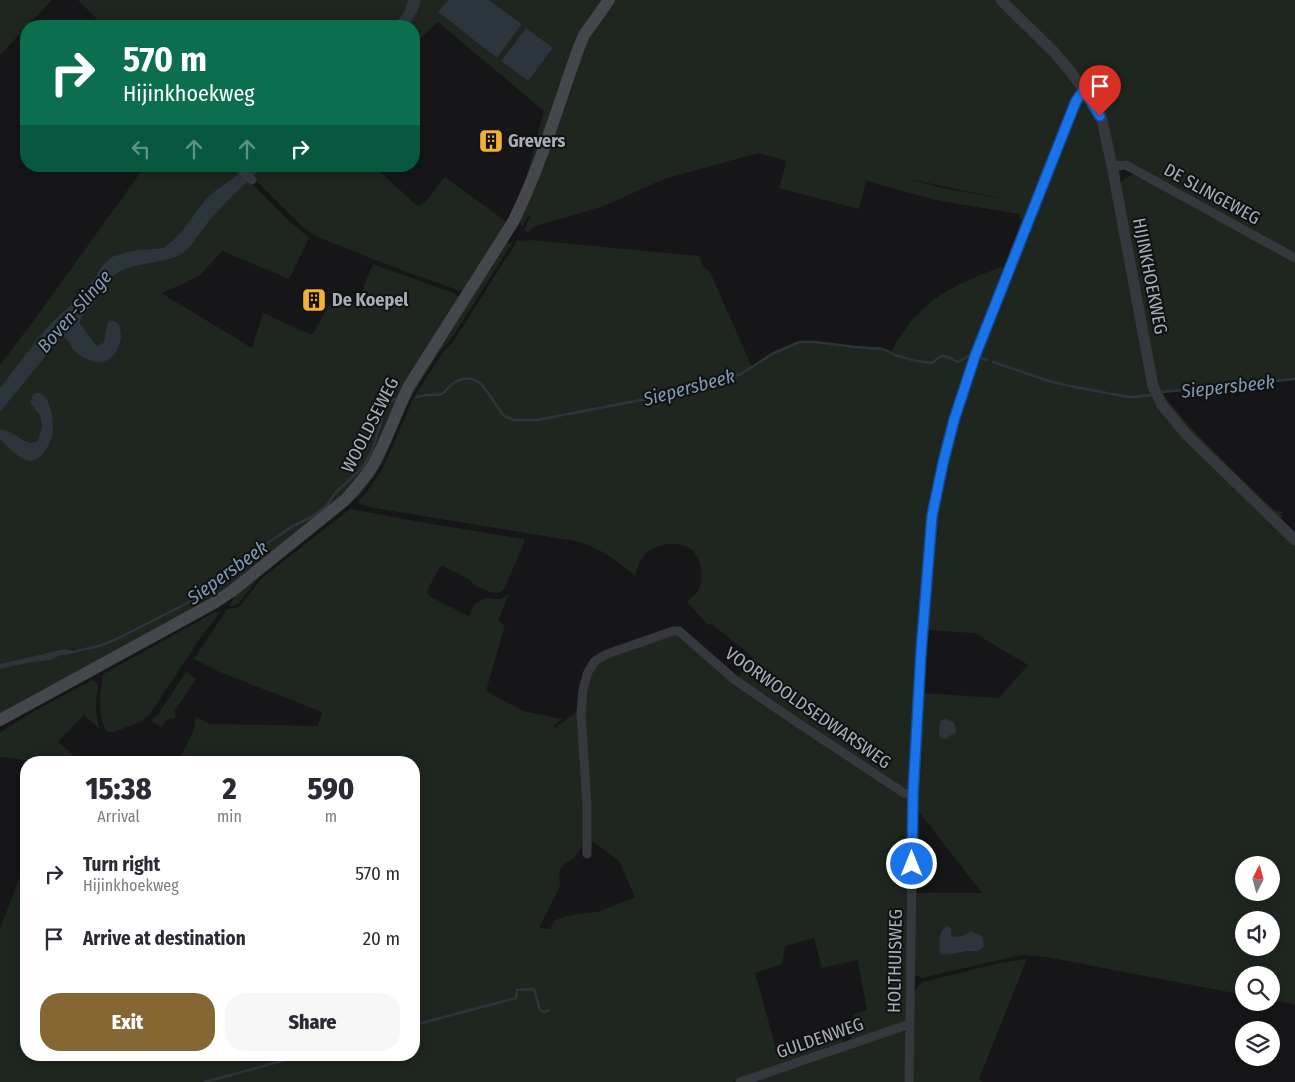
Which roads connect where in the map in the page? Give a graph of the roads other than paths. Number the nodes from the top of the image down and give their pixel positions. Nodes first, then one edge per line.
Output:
1 (609, 0) edge
2 (1001, 0) edge
3 (1084, 90) junction
4 (1112, 166) junction
5 (243, 172) edge
6 (252, 180) dead end
7 (1295, 258) edge
8 (1295, 540) edge
9 (0, 720) edge
10 (913, 795) junction
11 (587, 854) dead end
12 (910, 1024) junction
13 (740, 1082) edge
14 (910, 1082) edge

1 - 9 main road, WOOLDSEWEG
2 - 3 street, HIJINKHOEKWEG
3 - 4 street, HIJINKHOEKWEG
3 - 10 street, HOLTHUISWEG
4 - 7 street, DE SLINGEWEG
4 - 8 street, HIJINKHOEKWEG
5 - 6 street
10 - 11 street, VOORWOOLDSEDWARSWEG
10 - 12 street, HOLTHUISWEG
12 - 13 street, GULDENWEG
12 - 14 street, HOLTHUISWEG

